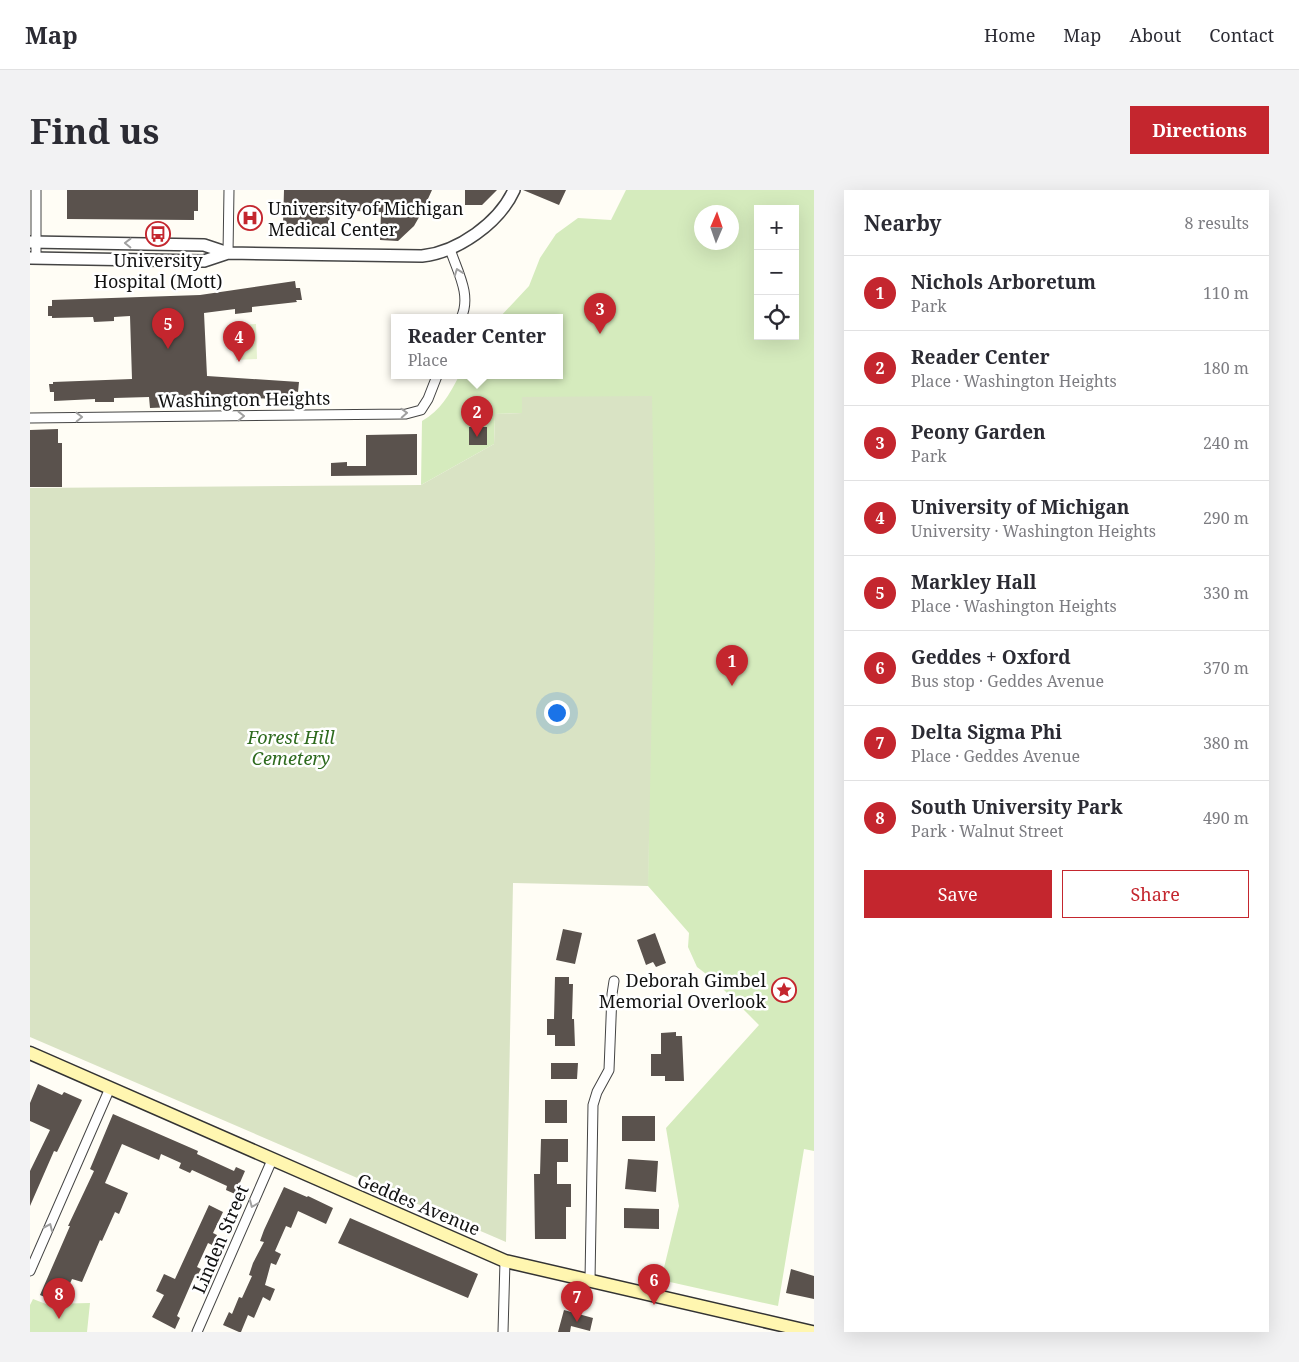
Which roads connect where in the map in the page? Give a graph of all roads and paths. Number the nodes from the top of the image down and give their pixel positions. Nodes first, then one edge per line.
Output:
1 (36, 190) edge
2 (229, 190) edge
3 (514, 190) edge
4 (33, 242) edge
5 (450, 249) junction
6 (228, 253) junction
7 (33, 258) edge
8 (463, 314) edge
9 (436, 379) edge
10 (30, 418) edge
11 (614, 981) dead end
12 (30, 1054) edge
13 (110, 1088) junction
14 (272, 1160) junction
15 (506, 1261) junction
16 (30, 1271) edge
17 (590, 1280) junction
18 (197, 1332) edge
19 (503, 1332) edge
20 (812, 1332) edge

1 - 4 street
2 - 6 street
3 - 5 street
6 -> 4 street
4 - 7 street
5 - 6 street
8 -> 5 street
6 - 7 street
10 -> 9 street, Washington Heights
11 - 17 street
12 - 13 main road, Geddes Avenue
13 - 14 main road, Geddes Avenue
16 -> 13 street
14 - 15 main road, Geddes Avenue
14 -> 18 street, Linden Street
15 - 17 main road, Geddes Avenue
15 - 19 street
17 - 20 main road, Geddes Avenue

